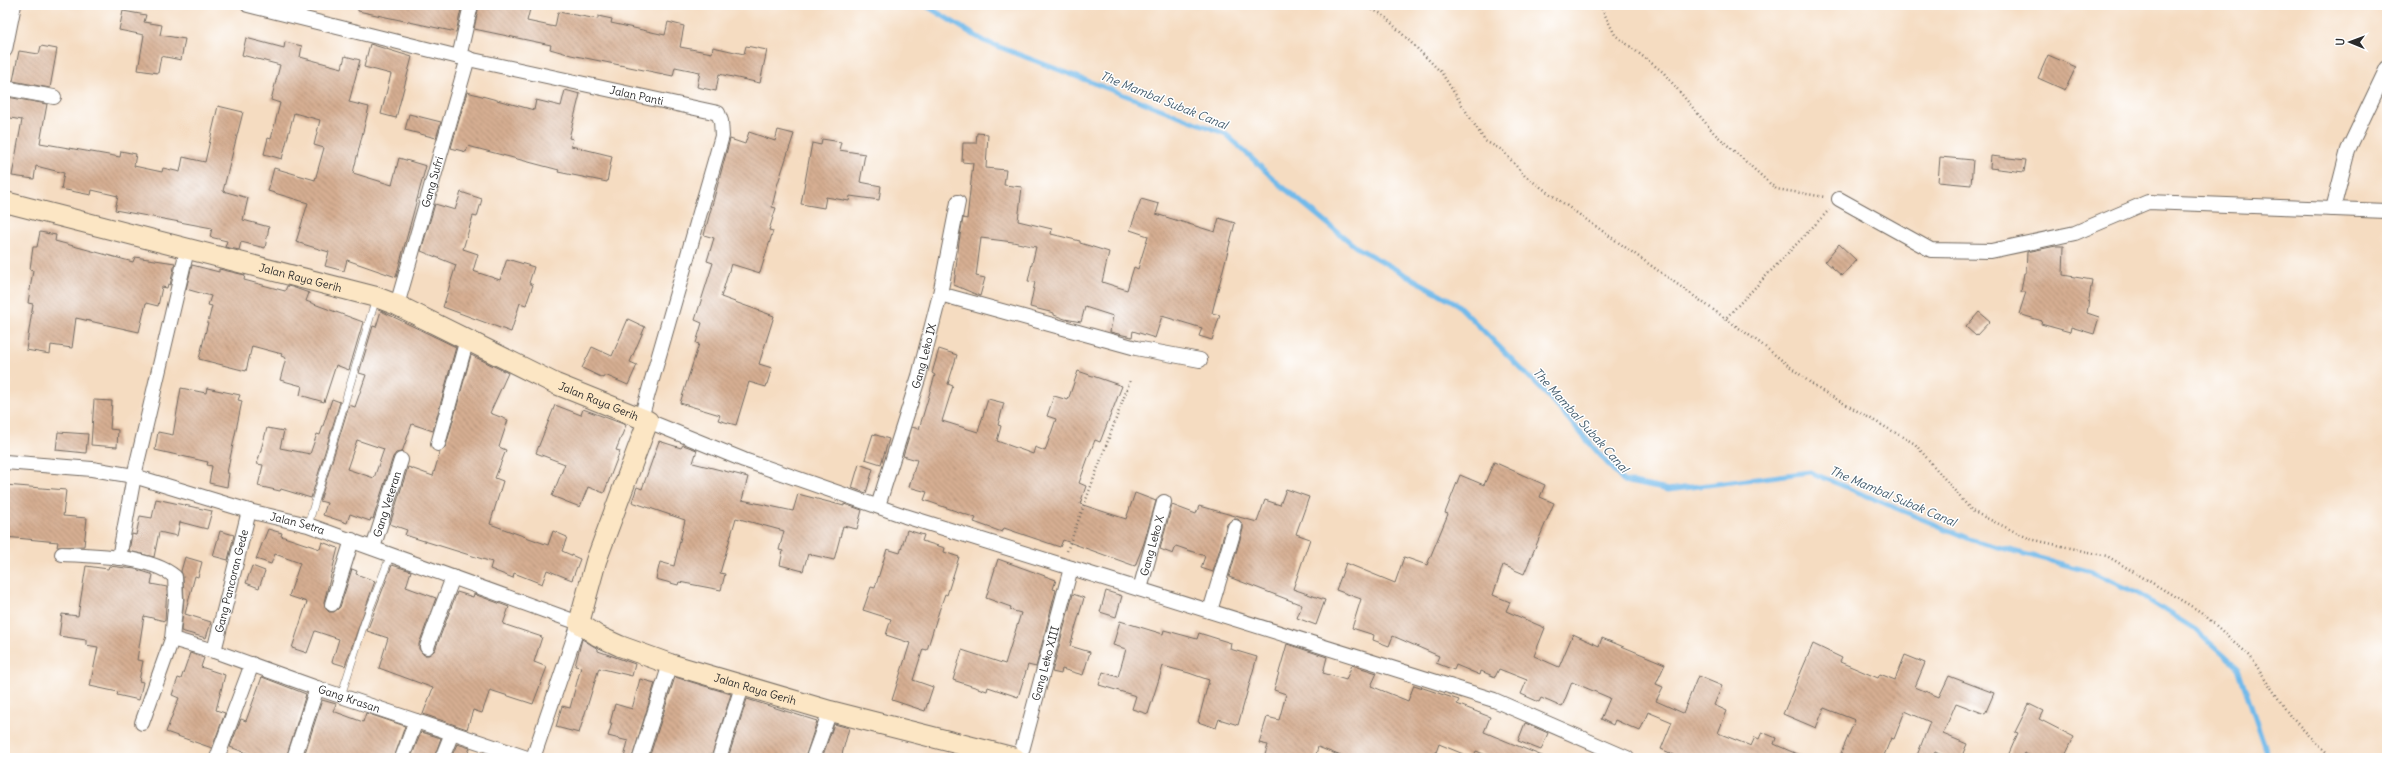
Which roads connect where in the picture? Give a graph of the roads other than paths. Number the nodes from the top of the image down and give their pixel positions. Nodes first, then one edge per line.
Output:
1 (14, 5) edge
2 (248, 5) edge
3 (471, 5) edge
4 (283, 9) edge
5 (5, 50) edge
6 (464, 58) junction
7 (2387, 68) edge
8 (5, 88) edge
9 (54, 97) dead end
10 (1839, 199) road end
11 (5, 202) edge
12 (958, 202) dead end
13 (2334, 209) junction
14 (2387, 211) edge
15 (187, 250) junction
16 (940, 294) junction
17 (376, 297) junction
18 (397, 305) junction
19 (467, 339) junction
20 (1200, 360) dead end
21 (645, 419) junction
22 (438, 444) dead end
23 (401, 460) dead end
24 (5, 462) edge
25 (134, 476) junction
26 (1164, 502) dead end
27 (878, 506) junction
28 (249, 511) junction
29 (308, 525) junction
30 (1235, 526) dead end
31 (352, 540) junction
32 (373, 548) junction
33 (62, 554) dead end
34 (391, 554) junction
35 (119, 558) junction
36 (1067, 566) junction
37 (453, 577) junction
38 (1140, 590) junction
39 (332, 604) dead end
40 (1210, 611) junction
41 (579, 623) junction
42 (172, 639) junction
43 (426, 647) dead end
44 (214, 651) junction
45 (252, 664) junction
46 (670, 664) junction
47 (743, 684) junction
48 (317, 688) junction
49 (341, 696) junction
50 (830, 711) junction
51 (416, 721) junction
52 (142, 723) dead end
53 (452, 733) junction
54 (217, 758) edge
55 (294, 758) edge
56 (402, 758) edge
57 (442, 758) edge
58 (527, 758) edge
59 (533, 758) edge
60 (640, 758) edge
61 (719, 758) edge
62 (813, 758) edge
63 (1015, 758) edge
64 (1020, 758) edge
65 (1627, 758) edge

1 - 5 street
2 - 4 street, Jalan Panti
3 - 6 street, Gang Sufri
4 - 6 street, Jalan Panti
6 - 18 street, Gang Sufri
6 - 21 street, Jalan Panti
7 - 13 street
8 - 9 street
10 - 13 street
11 - 15 street, Jalan Raya Gerih
12 - 16 street, Gang Leko IX
13 - 14 street
15 - 17 street, Jalan Raya Gerih
15 - 25 street
16 - 20 street
16 - 27 street, Gang Leko IX
17 - 18 street, Jalan Raya Gerih
17 - 29 lane
18 - 19 street, Jalan Raya Gerih
19 - 21 street, Jalan Raya Gerih
19 - 22 street
21 - 27 street
21 - 41 street, Jalan Raya Gerih
23 - 32 street, Gang Veteran
24 - 25 street, Jalan Setra
25 - 28 street, Jalan Setra
25 - 35 street
26 - 38 street, Gang Leko X
27 - 36 street
28 - 29 street, Jalan Setra
28 - 44 street, Gang Pancoran Gede
29 - 31 street, Jalan Setra
30 - 40 street
31 - 32 street, Jalan Setra
31 - 39 street
32 - 34 street, Jalan Setra
33 - 35 street
34 - 37 street, Jalan Setra
34 - 49 lane
35 - 42 street
36 - 38 street
36 - 64 street, Gang Leko XIII
37 - 41 street, Jalan Setra
37 - 43 street
38 - 40 street
40 - 65 street
41 - 46 street, Jalan Raya Gerih
41 - 59 street
42 - 44 street, Gang Krasan
42 - 52 street
44 - 45 street, Gang Krasan
45 - 48 street, Gang Krasan
45 - 54 street
46 - 47 street, Jalan Raya Gerih
46 - 60 street
47 - 50 street, Jalan Raya Gerih
47 - 61 street
48 - 49 street, Gang Krasan
48 - 55 street
49 - 51 street, Gang Krasan
50 - 62 street
50 - 63 street, Jalan Raya Gerih
51 - 53 street, Gang Krasan
51 - 56 street
53 - 57 street
53 - 58 street, Gang Krasan

